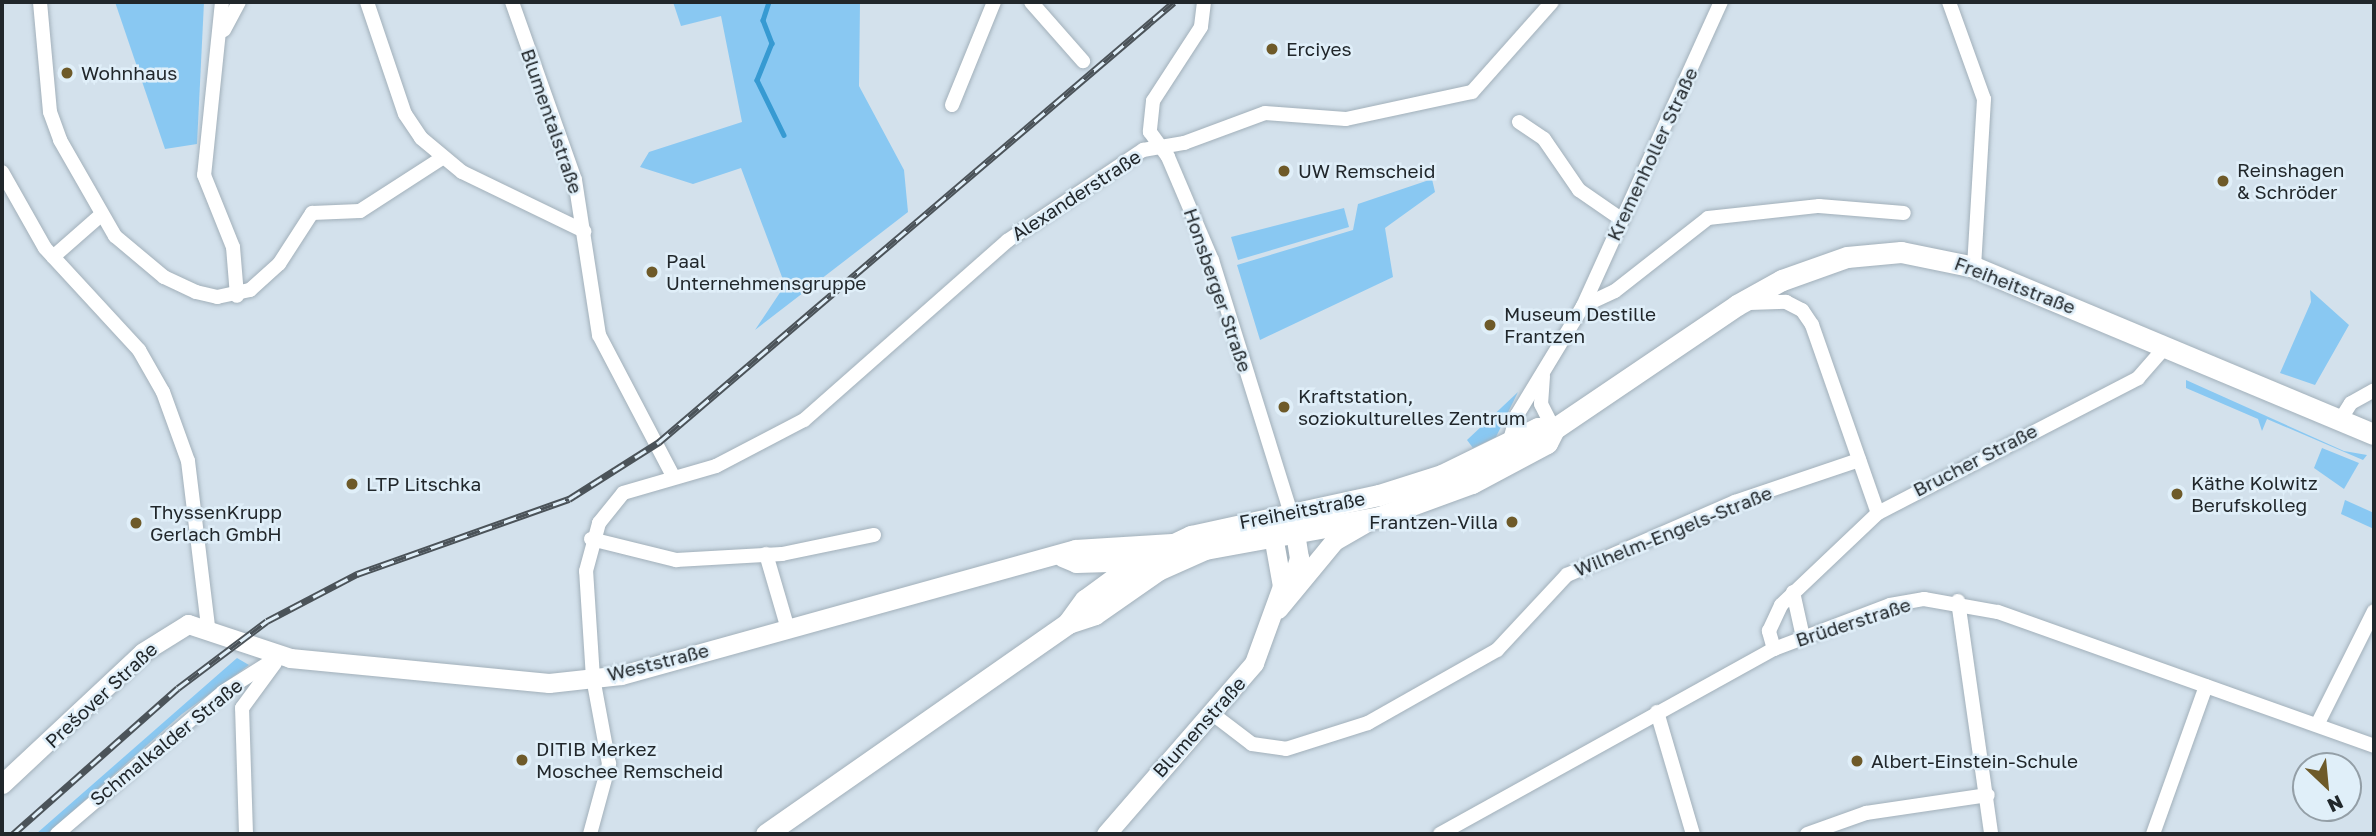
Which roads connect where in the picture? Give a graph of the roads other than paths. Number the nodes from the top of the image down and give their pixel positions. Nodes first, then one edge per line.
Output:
1 (40, 2) edge
2 (222, 2) edge
3 (239, 2) edge
4 (367, 2) edge
5 (512, 2) edge
6 (994, 2) edge
7 (1031, 2) edge
8 (1204, 2) edge
9 (1552, 2) edge
10 (1721, 2) edge
11 (1949, 2) edge
12 (223, 32) junction
13 (1083, 61) dead end
14 (952, 105) dead end
15 (1519, 122) dead end
16 (1157, 143) junction
17 (442, 158) junction
18 (2, 172) edge
19 (1904, 213) dead end
20 (101, 215) junction
21 (1621, 219) junction
22 (584, 231) junction
23 (53, 257) junction
24 (1974, 267) junction
25 (237, 296) junction
26 (1737, 305) junction
27 (1583, 306) junction
28 (2166, 346) junction
29 (1543, 375) junction
30 (2374, 390) edge
31 (2339, 422) junction
32 (1553, 429) junction
33 (2374, 433) edge
34 (1509, 444) junction
35 (1859, 460) junction
36 (672, 474) junction
37 (1878, 513) junction
38 (1379, 517) junction
39 (1282, 525) junction
40 (874, 535) dead end
41 (591, 539) junction
42 (1177, 551) junction
43 (766, 554) junction
44 (1062, 557) junction
45 (1138, 561) junction
46 (1793, 592) junction
47 (1958, 601) junction
48 (1277, 610) junction
49 (2374, 611) edge
50 (1068, 623) junction
51 (208, 626) junction
52 (788, 629) junction
53 (1803, 637) junction
54 (1774, 649) junction
55 (281, 656) junction
56 (593, 678) junction
57 (2206, 686) junction
58 (1657, 712) junction
59 (1214, 715) junction
60 (2318, 723) junction
61 (2374, 746) edge
62 (2, 785) edge
63 (1988, 795) junction
64 (57, 834) edge
65 (246, 834) edge
66 (590, 834) edge
67 (766, 834) edge
68 (1106, 834) edge
69 (1440, 834) edge
70 (1693, 834) edge
71 (1807, 834) edge
72 (1991, 834) edge
73 (2152, 834) edge

1 - 20 street
2 - 12 street
3 - 12 street
4 - 17 street
5 - 22 street, Blumentalstraße
6 - 14 street
7 - 13 street
8 - 16 street, Honsberger Straße
9 - 16 street, Alexanderstraße
10 - 21 street, Kremenholler Straße
11 - 24 street
12 - 25 street
15 - 21 street
16 - 36 street, Alexanderstraße
16 - 39 street, Honsberger Straße
17 - 22 street
17 - 25 street
18 - 23 street
19 - 27 street
20 - 23 street
20 - 25 street
21 - 27 street, Kremenholler Straße
22 - 36 street, Blumentalstraße
23 - 51 street
24 - 26 main road, Freiheitstraße
24 - 28 main road, Freiheitstraße
26 - 32 main road, Freiheitstraße
26 - 35 street
27 - 29 street, Kremenholler Straße
28 - 31 main road, Freiheitstraße
28 - 37 street, Brucher Straße
29 - 32 street
29 - 34 street, Kremenholler Straße
30 - 31 street
31 - 33 main road, Freiheitstraße
32 - 34 main road, Freiheitstraße
32 - 38 main road, Freiheitstraße
34 - 39 main road, Freiheitstraße
35 - 37 street
35 - 59 street, Wilhelm-Engels-Straße
36 - 41 street, Alexanderstraße
37 - 46 street, Brucher Straße
38 - 39 main road, Freiheitstraße
38 - 48 street, Blumenstraße
39 - 42 main road, Freiheitstraße
39 - 48 street, Blumenstraße
40 - 43 street
41 - 43 street
41 - 56 street
42 - 44 street, Weststraße
42 - 45 main road, Freiheitstraße
42 - 50 main road, Freiheitstraße
43 - 52 street
44 - 45 street, Weststraße
44 - 52 street, Weststraße
45 - 50 main road, Freiheitstraße
46 - 53 street
46 - 54 street, Brucher Straße
47 - 53 street, Brüderstraße
47 - 57 street, Brüderstraße
47 - 63 street
48 - 59 street, Blumenstraße
49 - 60 street
50 - 67 main road, Freiheitstraße
51 - 55 street, Weststraße
51 - 62 street, Prešover Straße
52 - 56 street, Weststraße
53 - 54 street, Brüderstraße
54 - 58 street, Brüderstraße
55 - 56 street, Weststraße
55 - 64 street, Schmalkalder Straße
55 - 65 street
56 - 66 street
57 - 60 street, Brüderstraße
57 - 73 street
58 - 69 street, Brüderstraße
58 - 70 street
59 - 68 street, Blumenstraße
60 - 61 street, Brüderstraße
63 - 71 street
63 - 72 street

